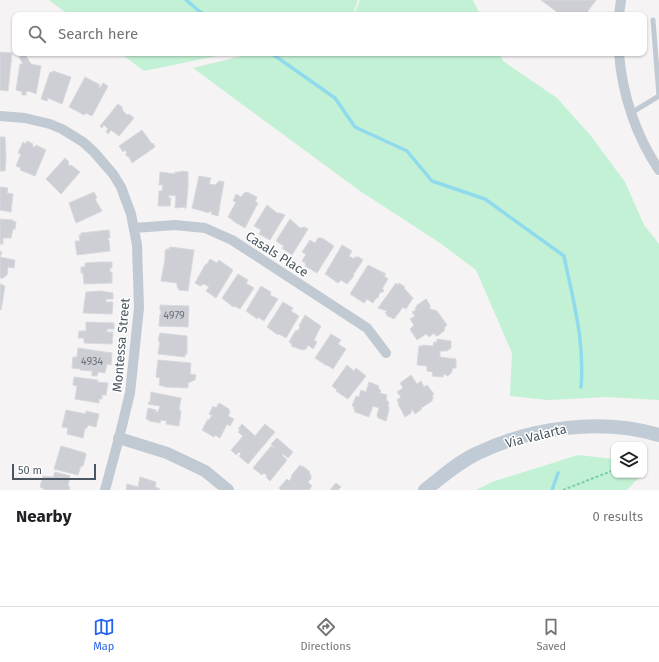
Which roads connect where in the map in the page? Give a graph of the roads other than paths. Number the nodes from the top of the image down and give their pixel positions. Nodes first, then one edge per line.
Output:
1 (621, 0) edge
2 (619, 12) edge
3 (653, 20) dead end
4 (619, 56) edge
5 (631, 113) junction
6 (0, 116) edge
7 (659, 170) edge
8 (134, 228) junction
9 (386, 353) dead end
10 (659, 435) edge
11 (119, 438) junction
12 (105, 490) edge
13 (228, 490) edge
14 (425, 490) edge

1 - 2 street
3 - 5 lane
4 - 5 street
5 - 7 street
6 - 8 street, Montessa Street
8 - 9 street, Casals Place
8 - 11 street, Montessa Street
10 - 14 main road, Via Valarta
11 - 12 street, Montessa Street
11 - 13 street

